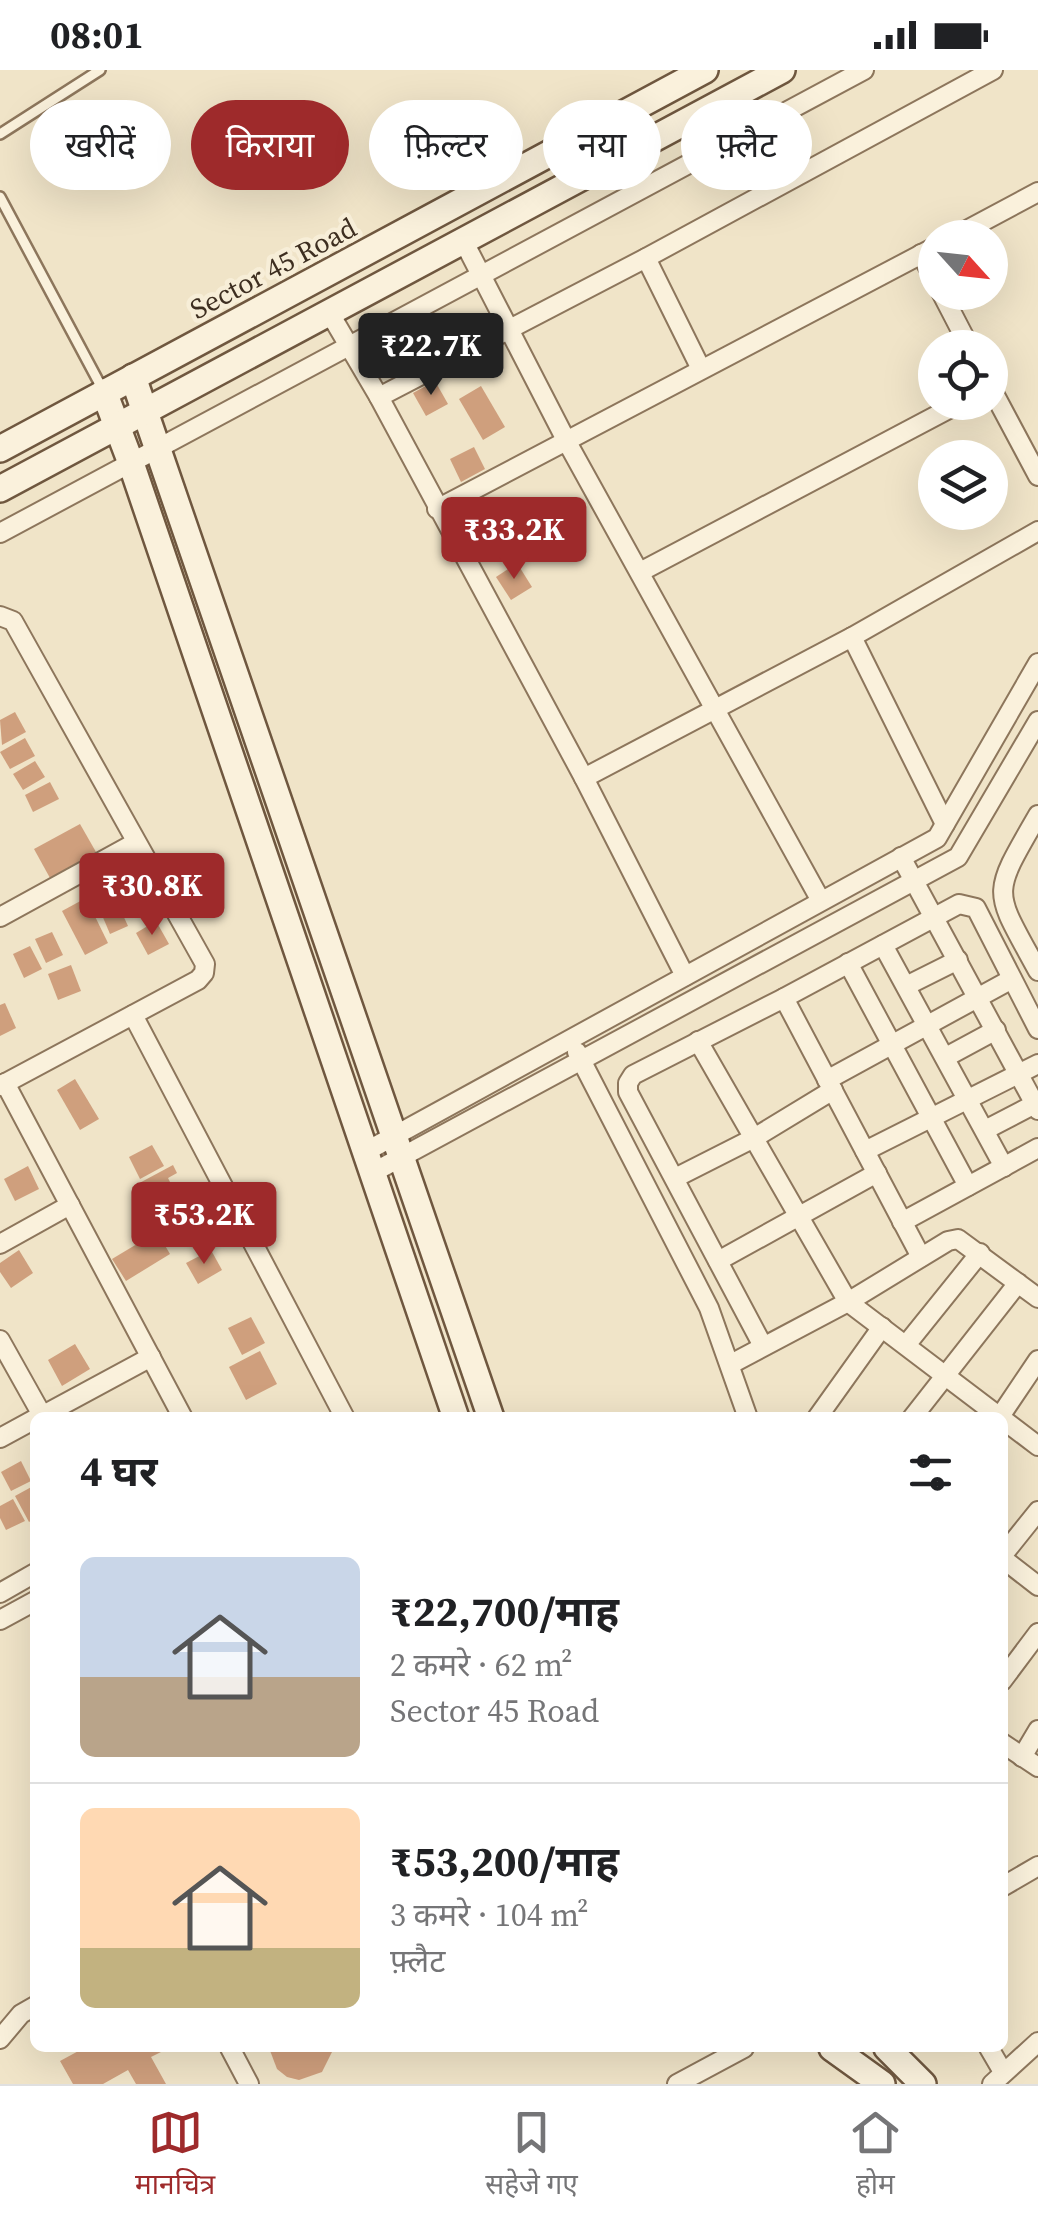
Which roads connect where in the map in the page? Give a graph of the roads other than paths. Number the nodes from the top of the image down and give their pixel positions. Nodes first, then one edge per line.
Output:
1 (100, 70) edge
2 (706, 70) edge
3 (782, 70) edge
4 (864, 70) edge
5 (993, 70) edge
6 (0, 134) edge
7 (1038, 192) edge
8 (0, 197) edge
9 (986, 220) edge
10 (464, 240) junction
11 (918, 255) edge
12 (646, 258) junction
13 (484, 275) junction
14 (329, 312) junction
15 (510, 326) junction
16 (349, 346) junction
17 (701, 369) junction
18 (133, 377) junction
19 (104, 392) junction
20 (378, 396) junction
21 (146, 410) junction
22 (928, 420) edge
23 (1008, 420) edge
24 (117, 426) junction
25 (566, 442) junction
26 (0, 449) edge
27 (160, 449) junction
28 (131, 463) junction
29 (1038, 476) edge
30 (0, 489) edge
31 (437, 509) junction
32 (1038, 531) edge
33 (0, 533) edge
34 (640, 572) junction
35 (0, 616) edge
36 (852, 637) junction
37 (1038, 663) edge
38 (714, 708) junction
39 (1038, 721) edge
40 (584, 778) junction
41 (1038, 815) edge
42 (945, 824) junction
43 (135, 843) junction
44 (902, 857) junction
45 (916, 881) junction
46 (820, 901) junction
47 (1, 915) edge
48 (934, 917) junction
49 (883, 944) junction
50 (958, 960) junction
51 (848, 963) junction
52 (1038, 971) edge
53 (685, 976) junction
54 (1012, 979) junction
55 (906, 986) junction
56 (979, 997) junction
57 (784, 998) junction
58 (133, 1015) junction
59 (929, 1024) junction
60 (996, 1030) junction
61 (1038, 1030) edge
62 (572, 1038) junction
63 (698, 1041) junction
64 (892, 1044) junction
65 (946, 1056) junction
66 (581, 1061) junction
67 (1038, 1064) edge
68 (1019, 1074) junction
69 (3, 1085) edge
70 (830, 1085) junction
71 (968, 1099) junction
72 (1036, 1107) edge
73 (930, 1118) junction
74 (984, 1130) junction
75 (754, 1138) junction
76 (398, 1146) junction
77 (1038, 1148) edge
78 (864, 1151) junction
79 (369, 1162) junction
80 (1004, 1167) junction
81 (876, 1174) junction
82 (676, 1178) junction
83 (968, 1186) junction
84 (70, 1205) junction
85 (799, 1217) junction
86 (902, 1222) junction
87 (0, 1244) edge
88 (980, 1253) junction
89 (921, 1257) junction
90 (718, 1260) junction
91 (1018, 1282) junction
92 (1038, 1298) edge
93 (848, 1302) junction
94 (882, 1327) junction
95 (0, 1340) edge
96 (906, 1345) junction
97 (764, 1346) junction
98 (151, 1357) junction
99 (1038, 1360) edge
100 (731, 1364) junction
101 (946, 1376) junction
102 (36, 1412) edge
103 (47, 1412) edge
104 (180, 1412) edge
105 (342, 1412) edge
106 (454, 1412) edge
107 (489, 1412) edge
108 (746, 1412) edge
109 (825, 1412) edge
110 (917, 1412) edge
111 (993, 1412) edge
112 (1003, 1412) edge
113 (30, 1421) edge
114 (1008, 1423) edge
115 (0, 1438) edge
116 (1038, 1446) edge
117 (1038, 1511) edge
118 (1008, 1549) edge
119 (1008, 1562) edge
120 (30, 1576) edge
121 (1038, 1586) edge
122 (0, 1592) edge
123 (30, 1604) edge
124 (0, 1620) edge
125 (1038, 1633) edge
126 (1008, 1673) edge
127 (1038, 1730) edge
128 (1008, 1747) edge
129 (1030, 1762) edge
130 (1038, 1866) edge
131 (1008, 1884) edge
132 (30, 2009) edge
133 (0, 2039) edge
134 (1038, 2042) edge
135 (232, 2052) edge
136 (737, 2052) edge
137 (838, 2052) edge
138 (891, 2052) edge
139 (990, 2052) edge
140 (998, 2078) edge
141 (249, 2084) edge
142 (678, 2084) edge
143 (882, 2084) edge
144 (922, 2084) edge

1 - 6 lane
2 - 18 street, Sector 45 Road
3 - 10 street
4 - 13 street
5 - 12 street
7 - 9 street
8 - 19 lane
10 - 13 street
10 - 14 street
11 - 17 street
12 - 15 street
12 - 17 street
13 - 15 street
13 - 16 street
14 - 16 street
14 - 21 street
15 - 20 street
15 - 25 street
16 - 20 street
16 - 27 street
17 - 25 street
18 - 19 street, Sector 45 Road
18 - 21 street
19 - 24 street
19 - 26 street, Sector 45 Road
20 - 31 street
21 - 24 street
21 - 27 street
22 - 34 street
23 - 29 street
24 - 28 street
24 - 30 street
25 - 31 street
25 - 34 street
27 - 28 street
27 - 76 street
28 - 33 street
28 - 79 street
31 - 40 street
32 - 36 street
34 - 38 street
35 - 43 street
36 - 38 street
36 - 42 street
37 - 42 street
38 - 40 street
38 - 46 street
39 - 45 street
40 - 53 street
41 - 52 street
42 - 44 street
43 - 47 street
43 - 58 street
44 - 45 street
44 - 46 street
45 - 48 street
45 - 66 street
46 - 53 street
48 - 49 street
48 - 50 street
48 - 54 street
49 - 51 street
49 - 55 street
50 - 55 street
50 - 56 street
51 - 57 street
51 - 64 street
53 - 62 street
54 - 56 street
54 - 61 street
55 - 59 street
56 - 59 street
56 - 60 street
57 - 63 street
57 - 70 street
58 - 69 street
58 - 105 street
59 - 64 street
59 - 65 street
60 - 65 street
60 - 68 street
62 - 66 street
62 - 76 street
63 - 75 street
63 - 82 street
64 - 70 street
64 - 73 street
65 - 71 street
66 - 76 street
66 - 100 street
67 - 68 street
68 - 71 street
68 - 72 street
69 - 84 street
70 - 75 street
70 - 78 street
71 - 73 street
71 - 74 street
72 - 74 street
73 - 78 street
73 - 83 street
74 - 80 street
75 - 82 street
75 - 85 street
76 - 79 street
76 - 107 street
77 - 80 street
78 - 81 street
79 - 106 street
80 - 83 street
81 - 85 street
81 - 86 street
82 - 90 street
83 - 86 street
84 - 87 street
84 - 98 street
85 - 90 street
85 - 93 street
86 - 89 street
88 - 89 street
88 - 91 street
88 - 96 street
89 - 93 street
90 - 97 street
91 - 92 street
91 - 101 street
93 - 94 street
93 - 97 street
94 - 96 street
94 - 109 street
95 - 102 street
96 - 101 street
97 - 100 street
98 - 103 street
98 - 104 street
99 - 112 street
100 - 108 street
101 - 110 street
101 - 111 street
113 - 115 street
114 - 116 street
117 - 118 street
119 - 121 street
120 - 122 street
123 - 124 street
125 - 126 street
127 - 129 street
128 - 129 street
130 - 131 street
132 - 133 street
134 - 140 street
135 - 141 street
136 - 142 street
137 - 143 street
138 - 144 street
139 - 140 street

